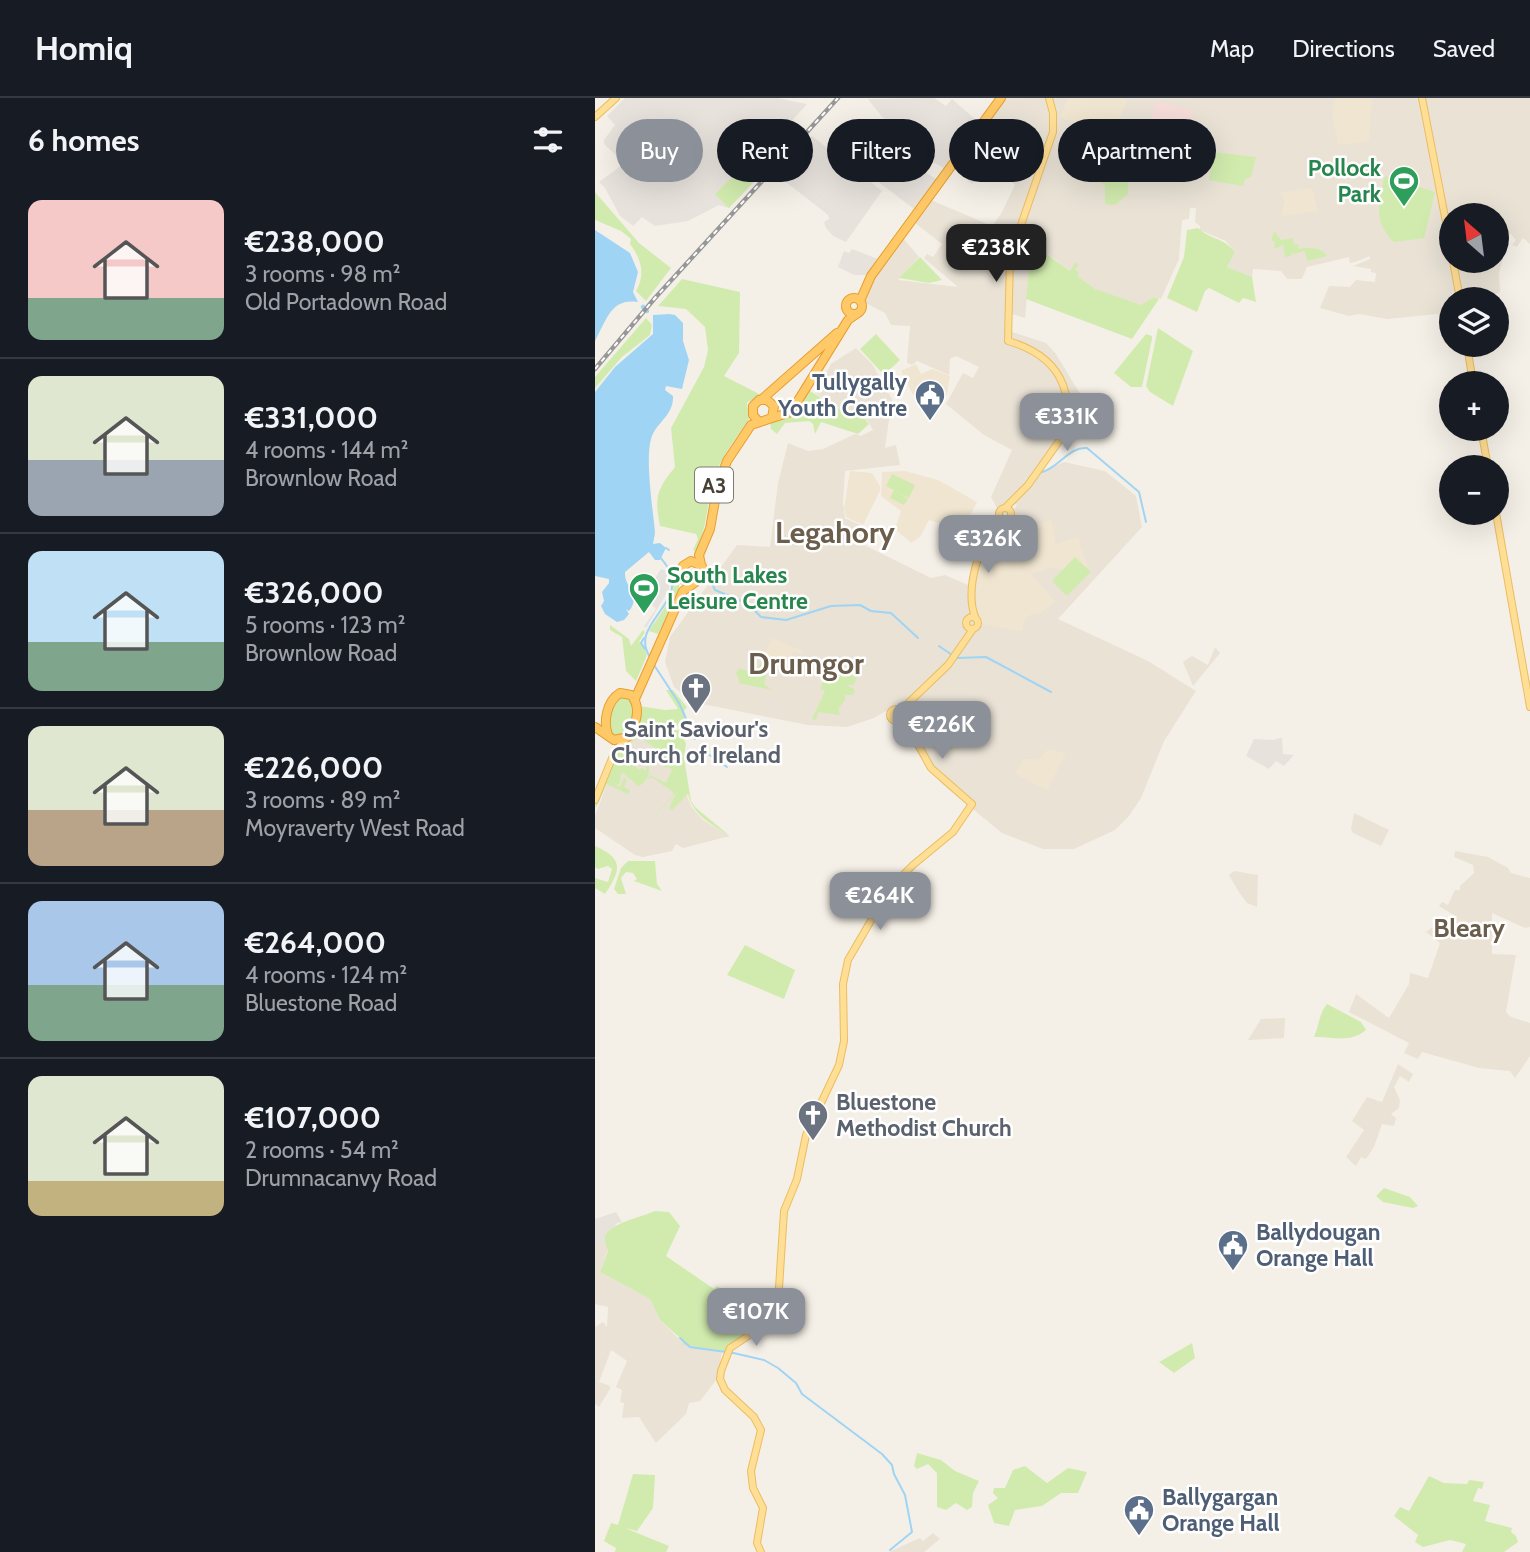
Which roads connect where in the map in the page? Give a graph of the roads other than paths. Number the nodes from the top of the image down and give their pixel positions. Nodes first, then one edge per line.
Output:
1 (616, 98) edge
2 (1049, 98) edge
3 (1422, 98) edge
4 (1000, 100) edge
5 (595, 117) edge
6 (1442, 203) edge
7 (858, 297) junction
8 (853, 312) junction
9 (761, 400) junction
10 (772, 418) junction
11 (756, 419) junction
12 (1498, 525) edge
13 (691, 561) junction
14 (701, 565) junction
15 (682, 578) junction
16 (693, 584) junction
17 (650, 658) junction
18 (623, 693) junction
19 (635, 699) junction
20 (1530, 707) edge
21 (608, 709) junction
22 (598, 711) dead end
23 (595, 727) edge
24 (610, 738) junction
25 (626, 739) junction
26 (595, 792) edge
27 (595, 800) edge
28 (761, 1552) edge

1 - 5 main road
2 - 28 main road
3 - 6 main road
4 - 7 highway, A3
7 - 8 highway, A3
7 - 8 highway, A3
8 - 9 highway, A3
8 - 10 highway, A3
9 - 10 highway
9 - 11 highway, A3
10 - 11 highway, A3
11 - 13 highway, A3
11 - 14 highway, A3
12 - 20 main road
13 - 14 highway
13 - 15 highway, A3
14 - 16 highway, A3
15 - 16 highway
15 - 17 highway, A3
16 - 17 highway, A3
17 - 18 highway, A3
17 - 19 highway, A3
18 - 19 highway
18 - 21 highway, A3
19 - 25 highway, A3
21 - 22 highway
21 - 24 highway
23 - 24 highway
24 - 25 highway
24 - 26 main road
25 - 27 main road

